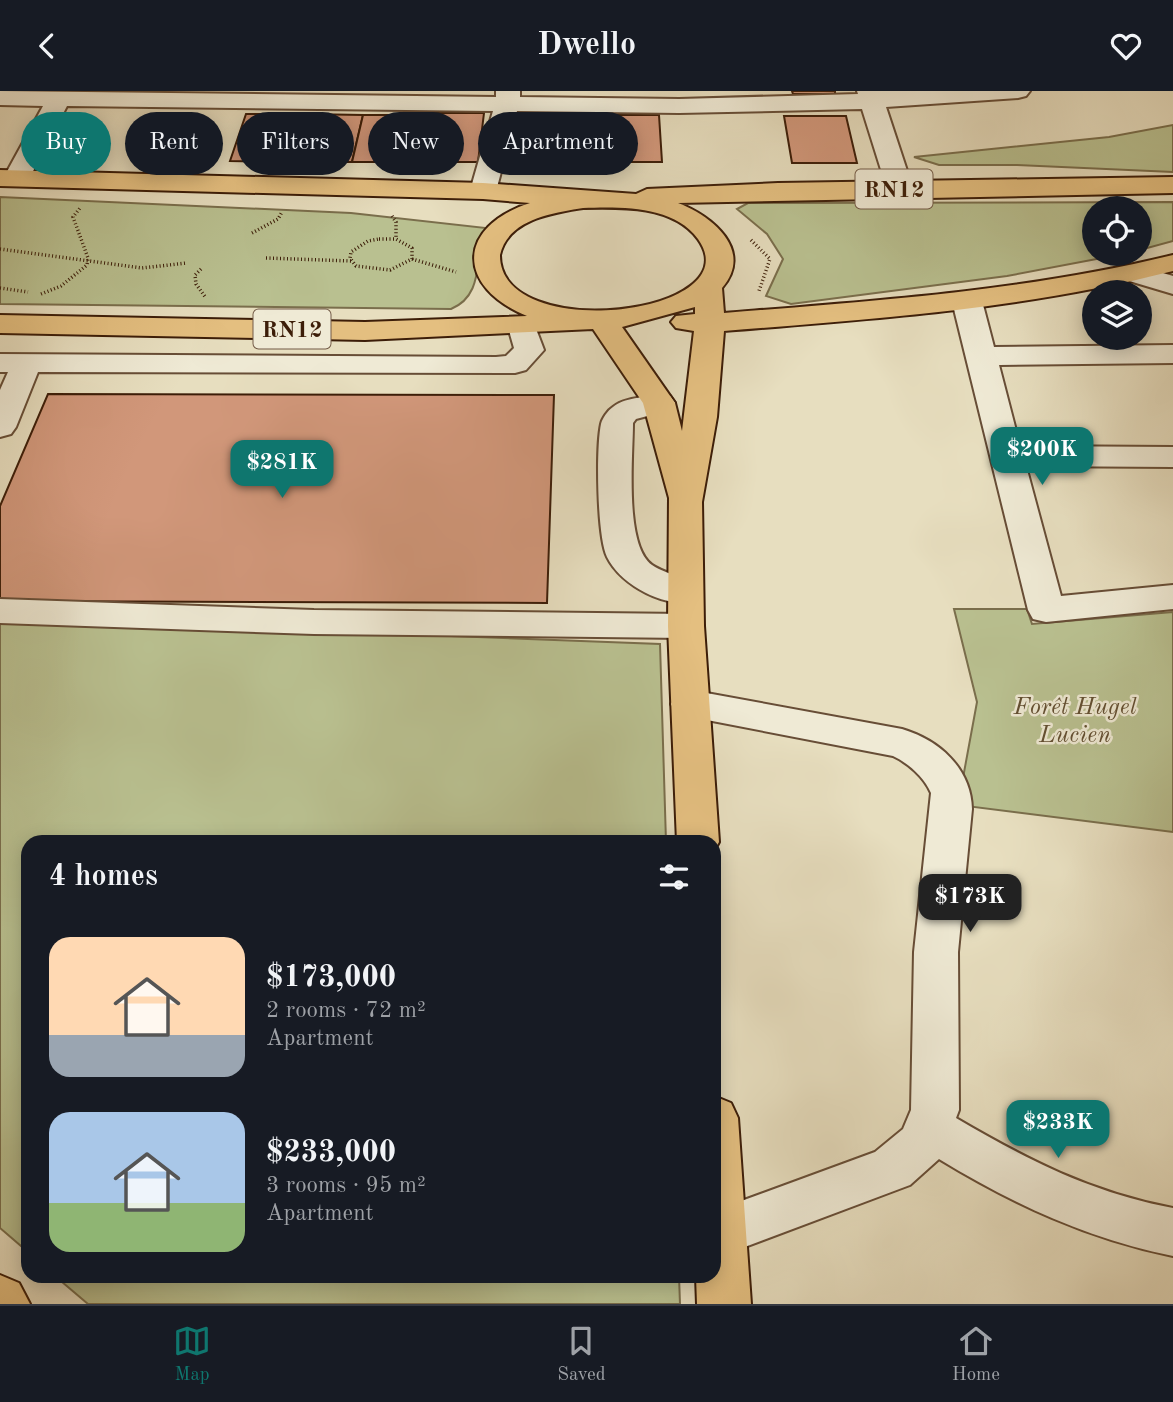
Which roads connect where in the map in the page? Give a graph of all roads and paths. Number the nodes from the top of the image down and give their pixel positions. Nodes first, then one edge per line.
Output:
1 (1018, 91) edge
2 (61, 95) edge
3 (208, 95) edge
4 (357, 96) edge
5 (871, 96) edge
6 (0, 98) edge
7 (508, 98) edge
8 (678, 98) edge
9 (8, 177) edge
10 (1173, 185) edge
11 (900, 189) junction
12 (483, 191) junction
13 (88, 198) dead end
14 (615, 200) junction
15 (583, 201) junction
16 (273, 207) dead end
17 (402, 214) dead end
18 (252, 233) dead end
19 (396, 239) junction
20 (0, 249) edge
21 (88, 258) junction
22 (266, 258) dead end
23 (412, 260) junction
24 (352, 261) junction
25 (187, 263) dead end
26 (1173, 263) edge
27 (201, 269) dead end
28 (463, 274) dead end
29 (1136, 274) junction
30 (1173, 285) edge
31 (0, 288) edge
32 (708, 288) junction
33 (967, 302) junction
34 (210, 303) dead end
35 (603, 320) junction
36 (710, 323) junction
37 (0, 324) edge
38 (523, 327) junction
39 (1173, 354) edge
40 (984, 356) junction
41 (13, 363) edge
42 (659, 403) junction
43 (0, 427) edge
44 (1005, 456) junction
45 (1173, 457) edge
46 (685, 502) junction
47 (1173, 597) edge
48 (685, 609) junction
49 (0, 611) edge
50 (690, 704) junction
51 (698, 835) edge
52 (930, 1128) junction
53 (721, 1232) joint
54 (1173, 1233) edge
55 (724, 1304) edge

1 - 5 street
2 - 3 street
2 - 6 street
2 - 9 street
3 - 4 street
4 - 7 street
5 - 8 street
5 - 11 street
7 - 8 street
7 - 12 street
9 - 12 main road
10 - 11 main road, RN12
11 - 14 main road, RN12
12 - 15 main road
13 - 21 path
14 - 15 main road
14 - 32 main road
15 - 35 main road
16 - 18 path
17 - 19 path
19 - 23 path
19 - 24 path
20 - 21 path
21 - 25 path
21 - 31 path
22 - 24 path
23 - 24 path
23 - 28 path
26 - 29 main road, RN12
27 - 34 path
29 - 30 street
29 - 33 main road, RN12
32 - 35 main road
32 - 36 main road
33 - 36 main road, RN12
33 - 40 street
35 - 36 main road, RN12
35 - 38 main road, RN12
35 - 42 main road
36 - 46 main road
37 - 38 main road, RN12
38 - 41 street
39 - 40 street
40 - 44 street
41 - 43 street
42 - 46 main road
42 - 48 street
44 - 45 street
44 - 47 street
46 - 48 main road
48 - 49 street
48 - 50 main road
50 - 51 main road
50 - 52 street
52 - 53 street
52 - 54 street
53 - 55 main road

